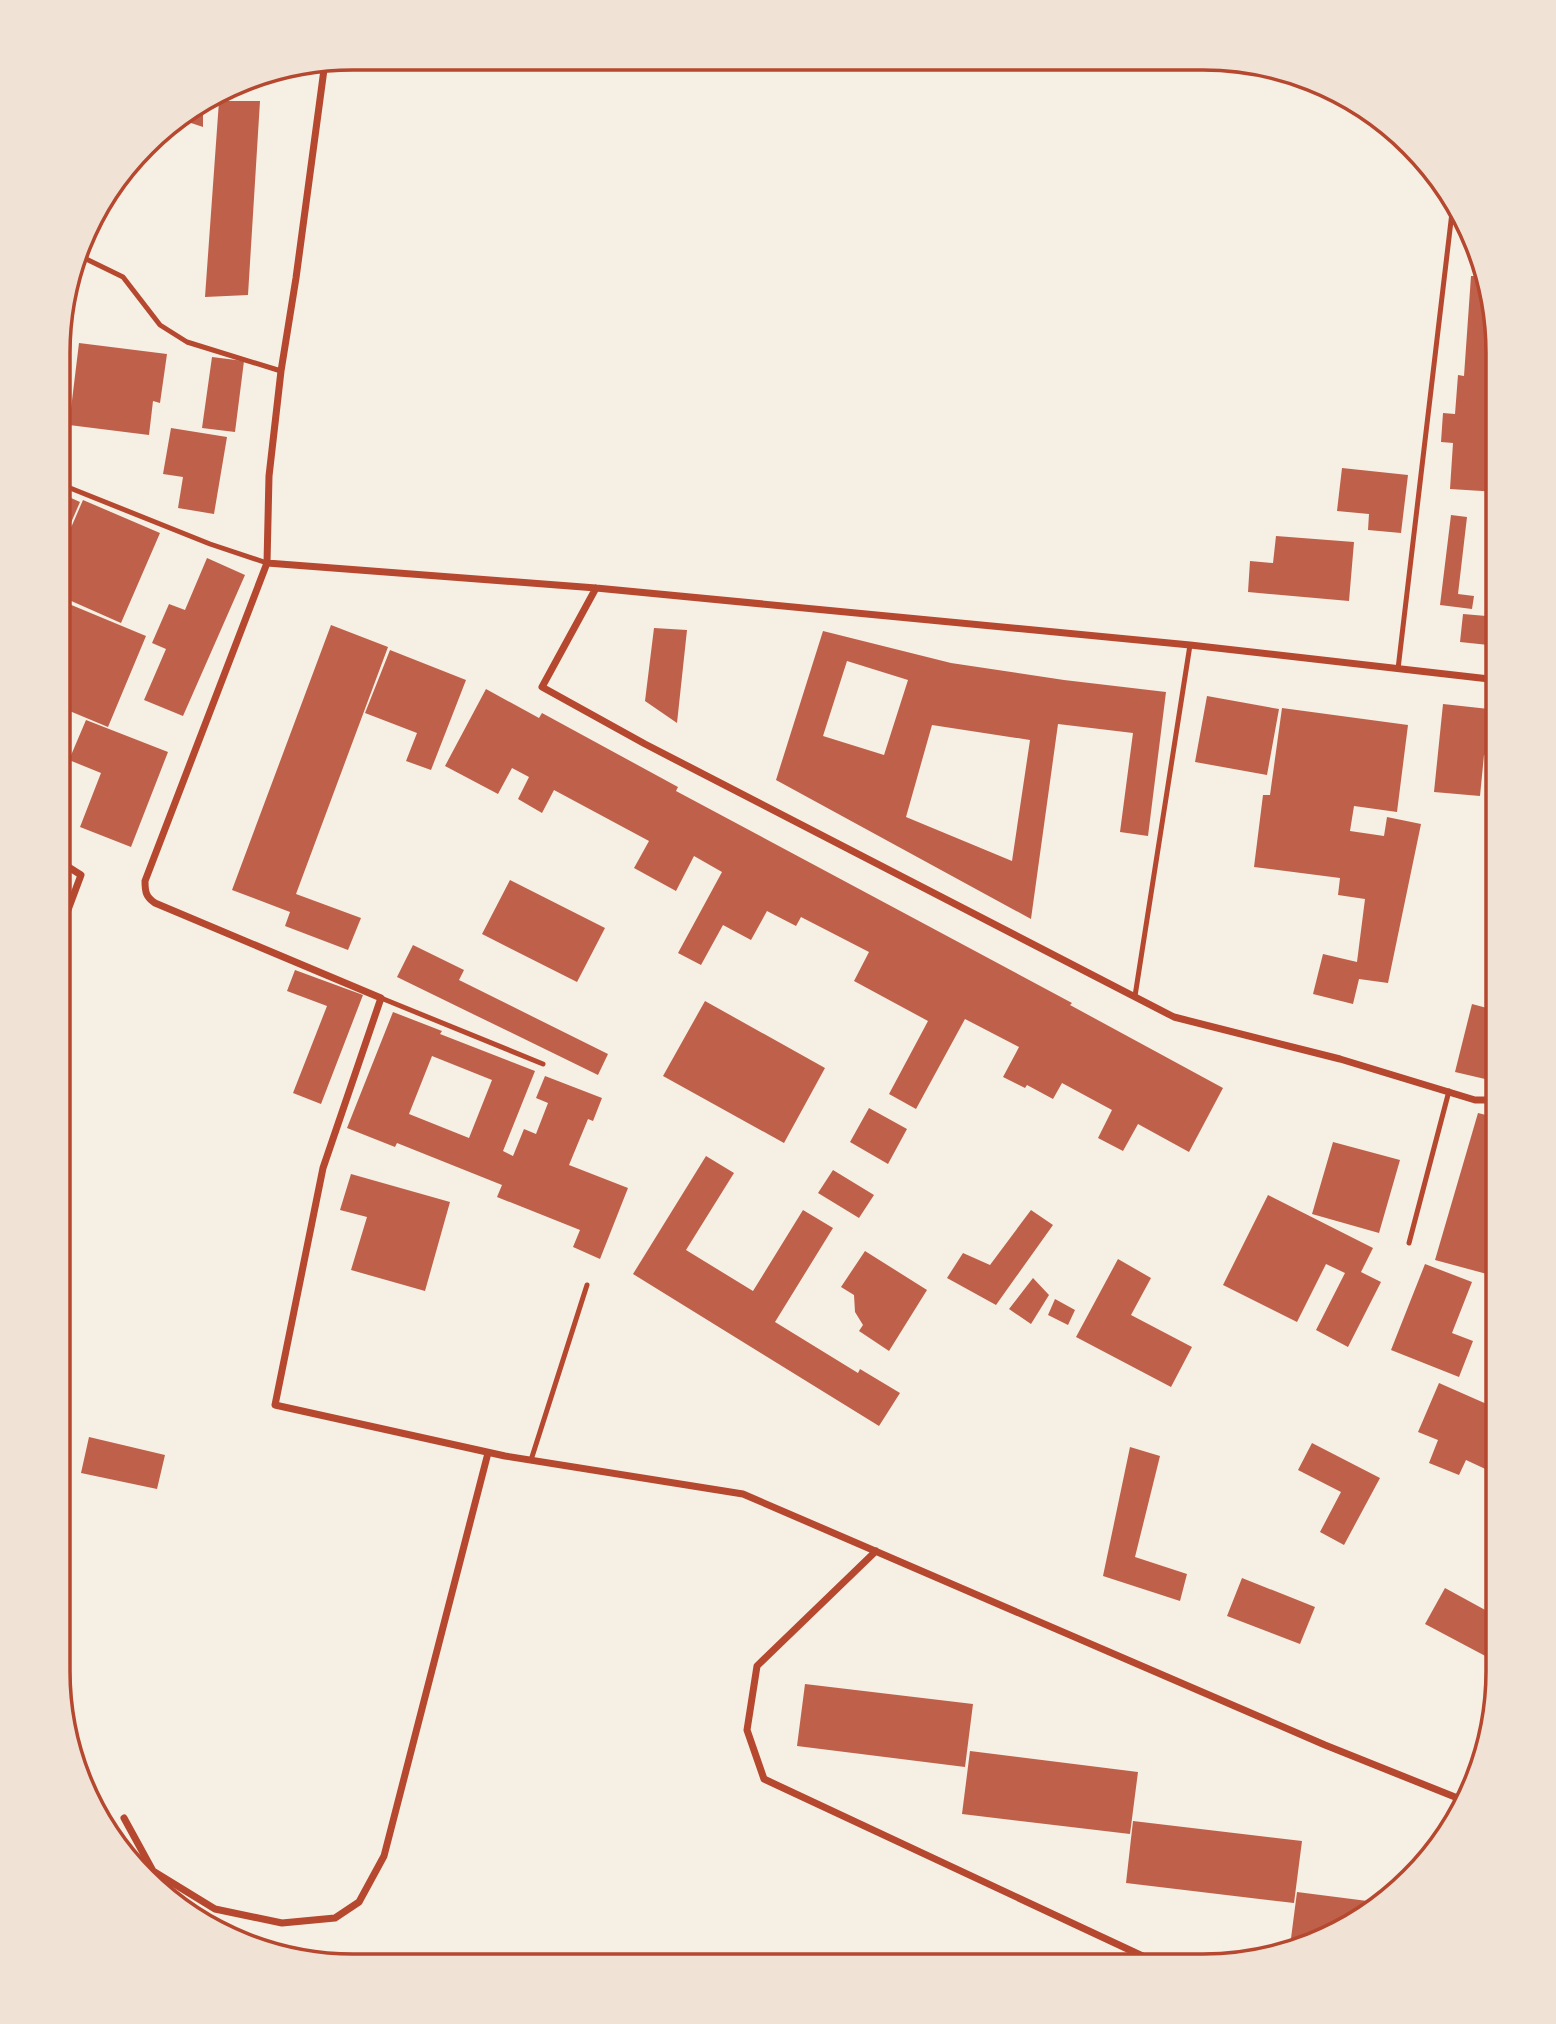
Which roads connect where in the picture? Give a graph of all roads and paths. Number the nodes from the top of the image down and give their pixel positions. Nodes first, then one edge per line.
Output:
1 (324, 72) edge
2 (1451, 218) edge
3 (86, 259) edge
4 (281, 371) junction
5 (70, 488) edge
6 (267, 563) junction
7 (596, 587) junction
8 (1190, 645) junction
9 (1398, 669) junction
10 (1486, 679) edge
11 (70, 869) edge
12 (70, 903) edge
13 (1135, 996) junction
14 (380, 998) junction
15 (543, 1064) dead end
16 (1449, 1091) junction
17 (1486, 1100) edge
18 (1409, 1243) dead end
19 (587, 1285) dead end
20 (488, 1452) junction
21 (531, 1460) junction
22 (876, 1551) junction
23 (1456, 1797) edge
24 (124, 1818) dead end
25 (1138, 1954) edge

1 - 4 street
2 - 9 lane
3 - 4 lane
4 - 6 street
5 - 6 lane
6 - 7 street
6 - 14 street
7 - 8 street
7 - 13 street
8 - 9 street
8 - 13 lane
9 - 10 street
11 - 12 street
13 - 16 street
14 - 15 lane
14 - 20 street
16 - 17 street
16 - 18 lane
19 - 21 lane
20 - 21 street
20 - 24 street
21 - 22 street
22 - 23 street
22 - 25 street

